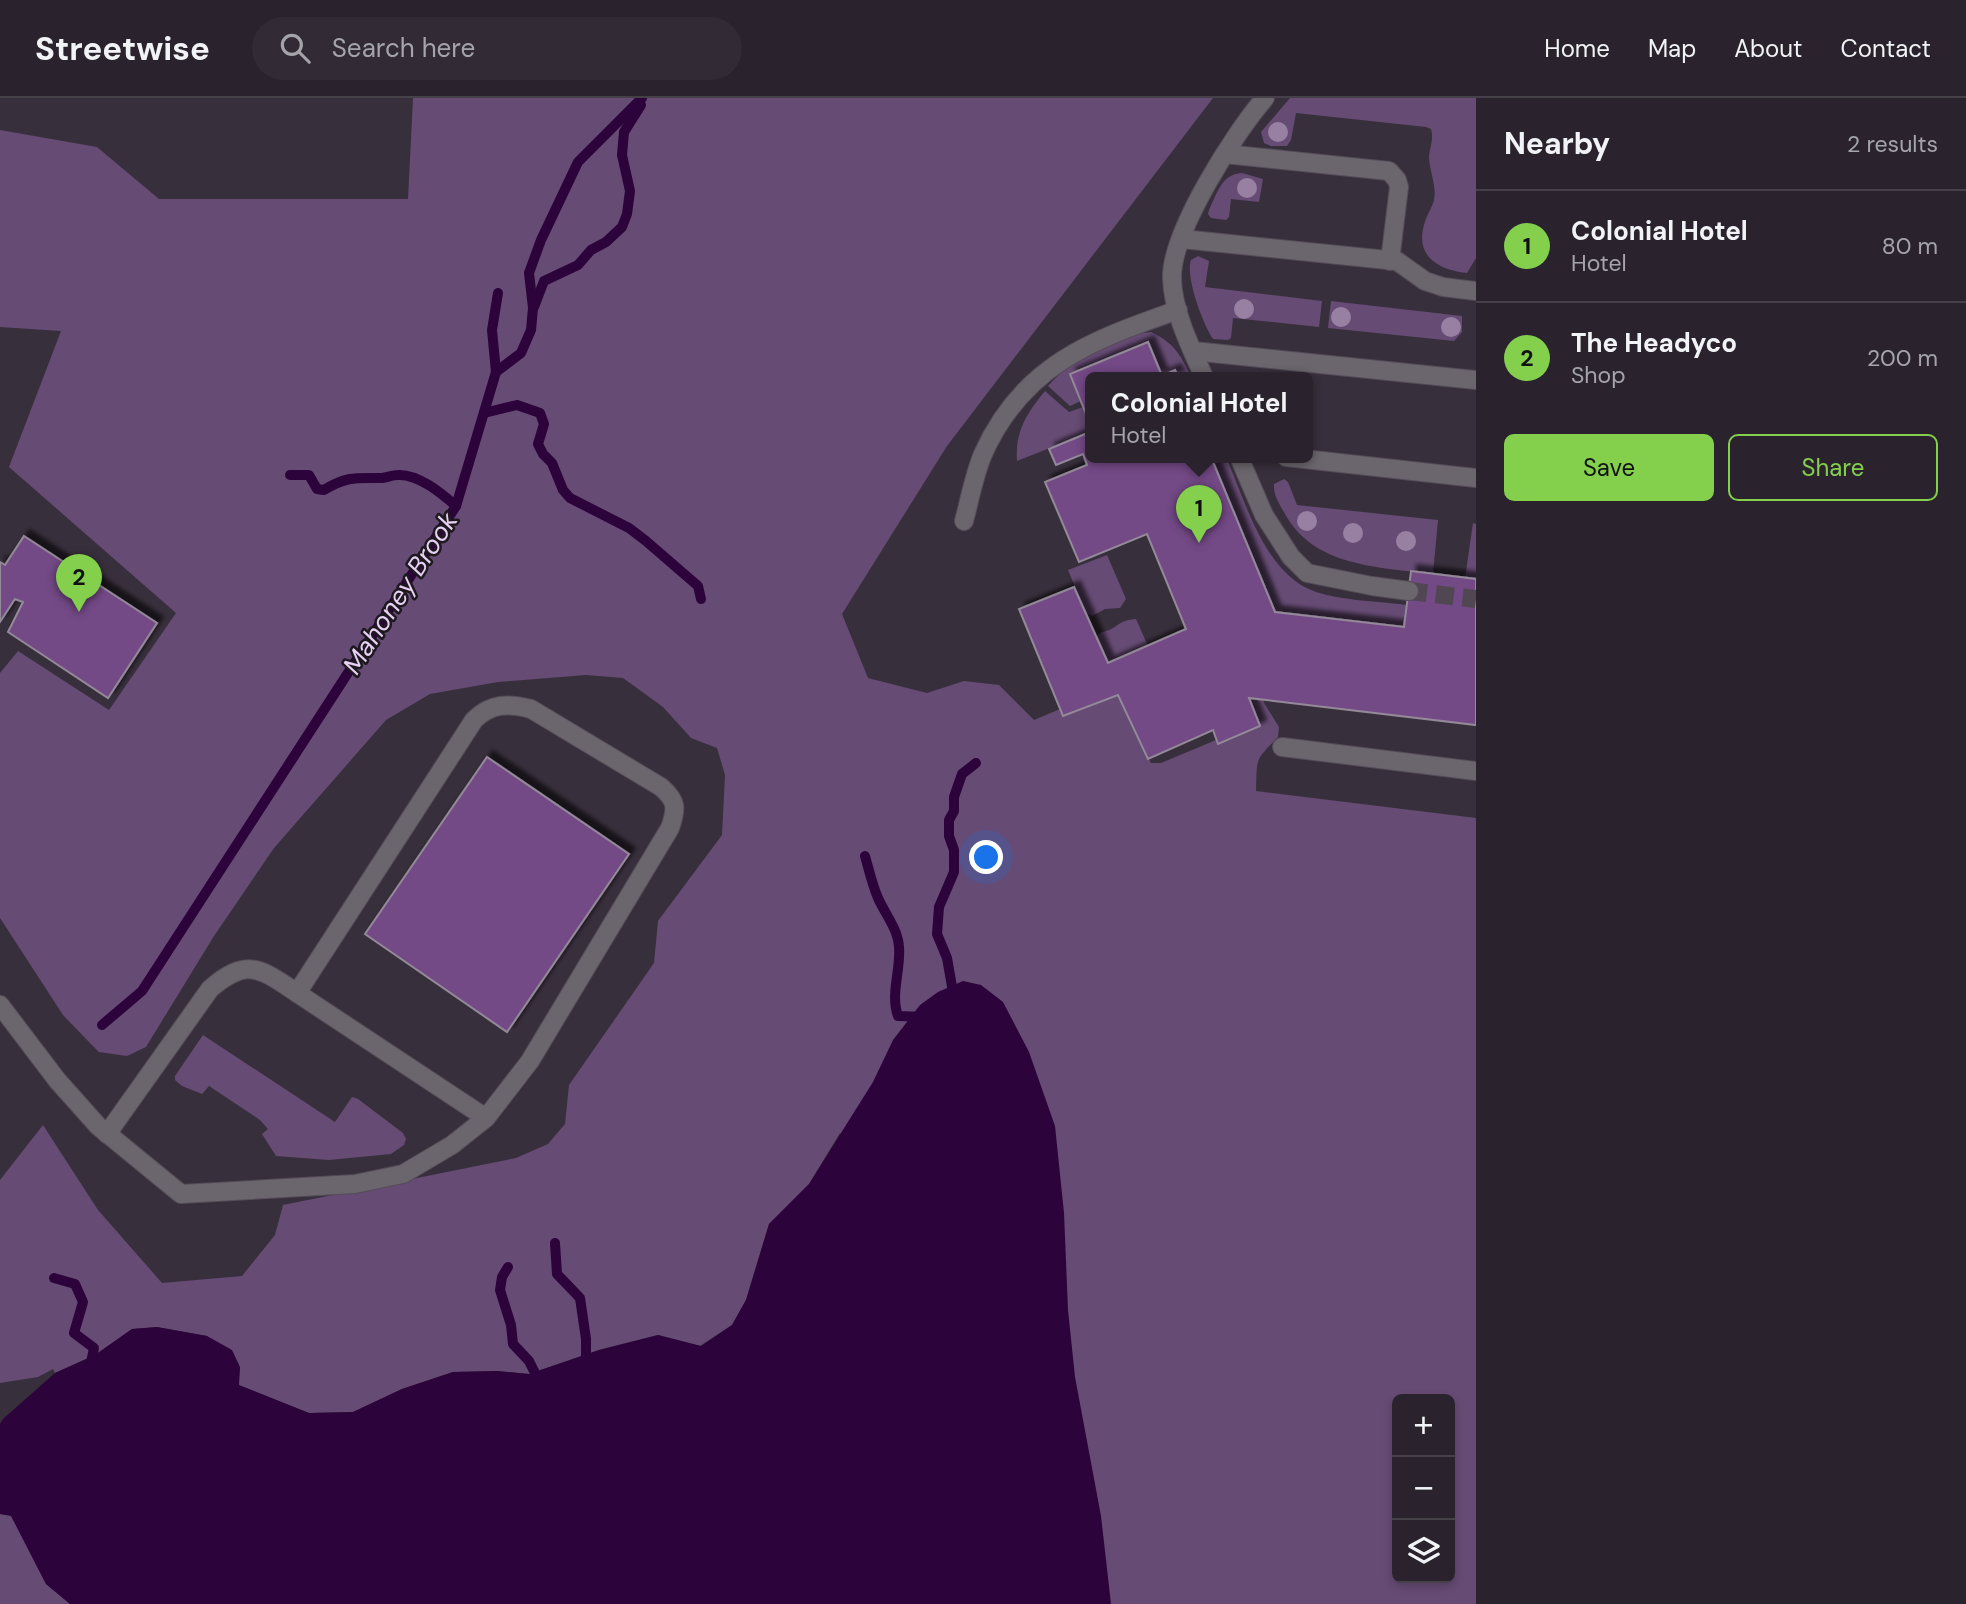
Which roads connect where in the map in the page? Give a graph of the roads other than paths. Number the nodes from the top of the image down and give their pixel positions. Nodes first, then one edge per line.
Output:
1 (1265, 98) edge
2 (1225, 154) junction
3 (1182, 239) junction
4 (1390, 261) junction
5 (1476, 291) edge
6 (1178, 310) junction
7 (1193, 351) junction
8 (1202, 372) edge
9 (1476, 380) edge
10 (1313, 460) edge
11 (1242, 463) edge
12 (1476, 478) edge
13 (964, 521) dead end
14 (1409, 591) tunnel mouth
15 (1282, 747) dead end
16 (1476, 771) edge
17 (297, 993) junction
18 (0, 1005) edge
19 (486, 1118) junction
20 (107, 1134) junction

1 - 2 street
2 - 3 street
2 - 4 street
3 - 4 street
3 - 6 street
4 - 5 street
6 - 7 street
6 - 13 street
7 - 8 street
7 - 9 street
10 - 12 street
11 - 14 street
15 - 16 street
17 - 19 street
17 - 19 street
17 - 20 street
18 - 20 street
19 - 20 street

